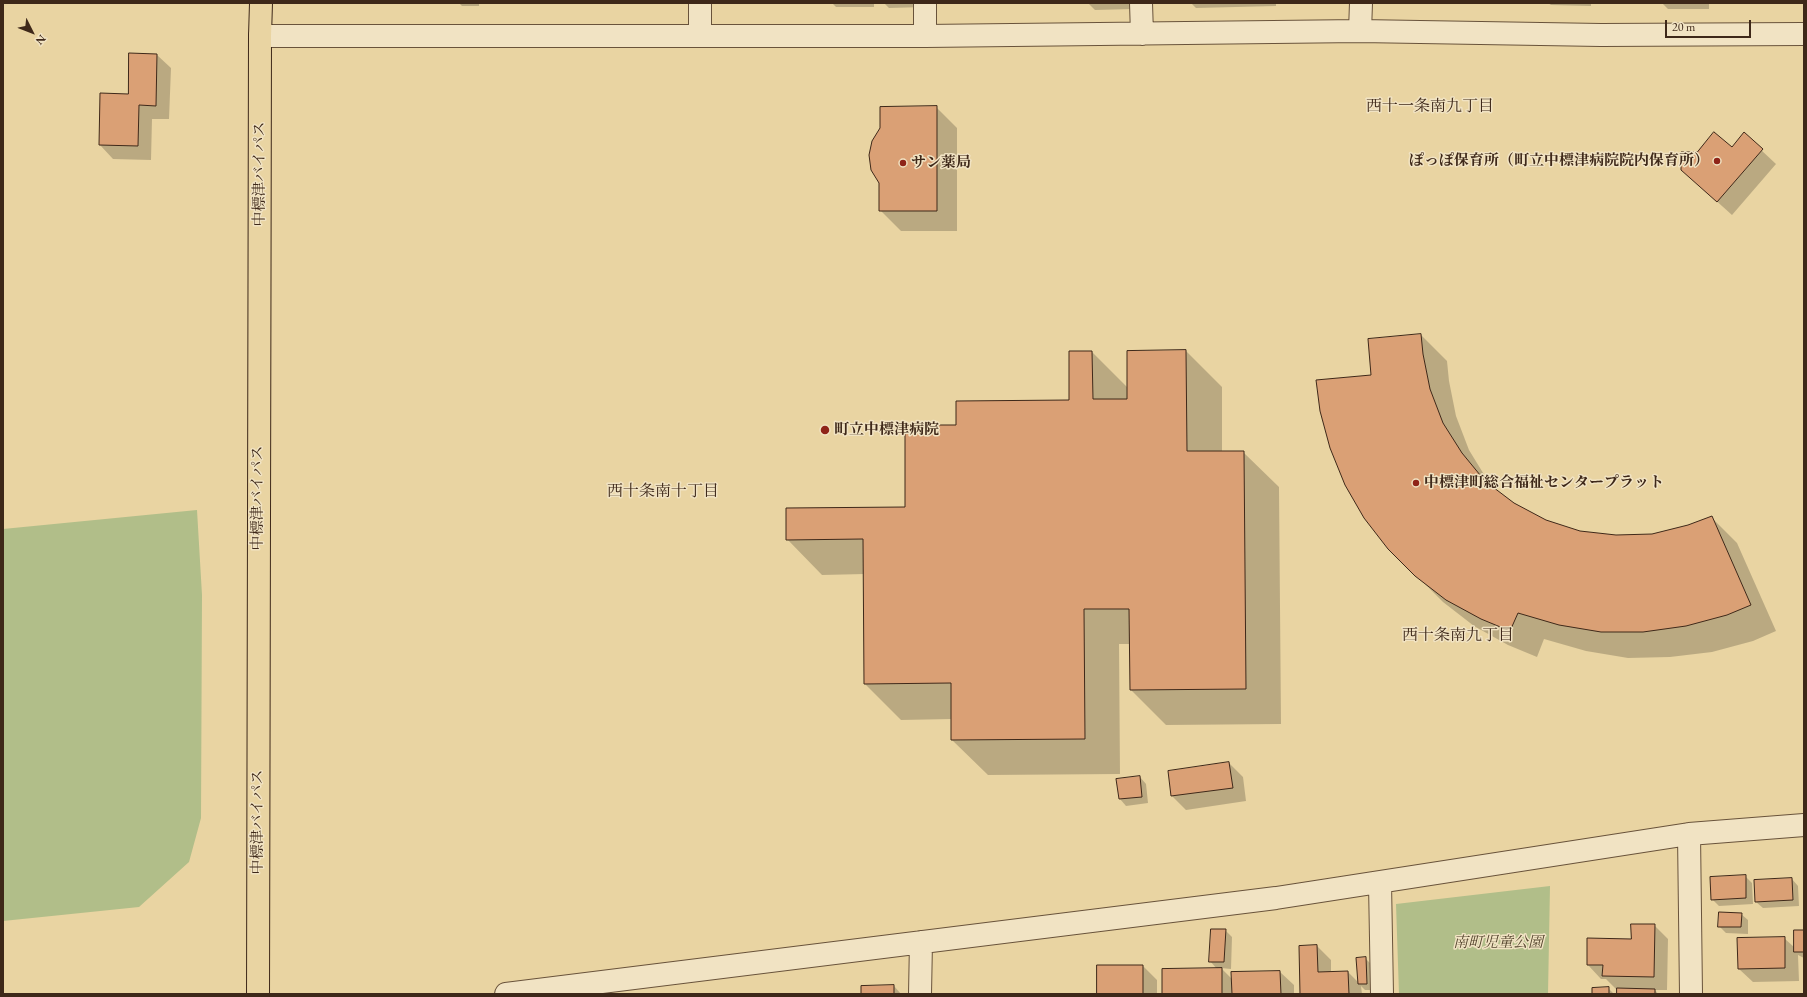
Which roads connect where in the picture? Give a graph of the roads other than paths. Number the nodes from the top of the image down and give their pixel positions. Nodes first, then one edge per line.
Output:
1 (261, 3) edge
2 (700, 3) edge
3 (925, 3) edge
4 (1141, 3) edge
5 (1361, 3) edge
6 (1360, 31) junction
7 (1142, 34) junction
8 (1804, 34) edge
9 (260, 36) junction
10 (700, 36) junction
11 (925, 36) junction
12 (1804, 825) edge
13 (1689, 834) junction
14 (1380, 883) junction
15 (921, 942) junction
16 (258, 994) edge
17 (506, 994) edge
18 (920, 994) edge
19 (1382, 994) edge
20 (1691, 994) edge

1 - 9 highway, 中標津バイパス
2 - 10 street
3 - 11 street
4 - 7 street
5 - 6 street
6 - 7 street
6 - 8 street
7 - 11 street
9 - 10 street
9 - 16 highway, 中標津バイパス
10 - 11 street
12 - 13 street
13 - 14 street
13 - 20 street
14 - 15 street
14 - 19 street
15 - 17 street
15 - 18 street

